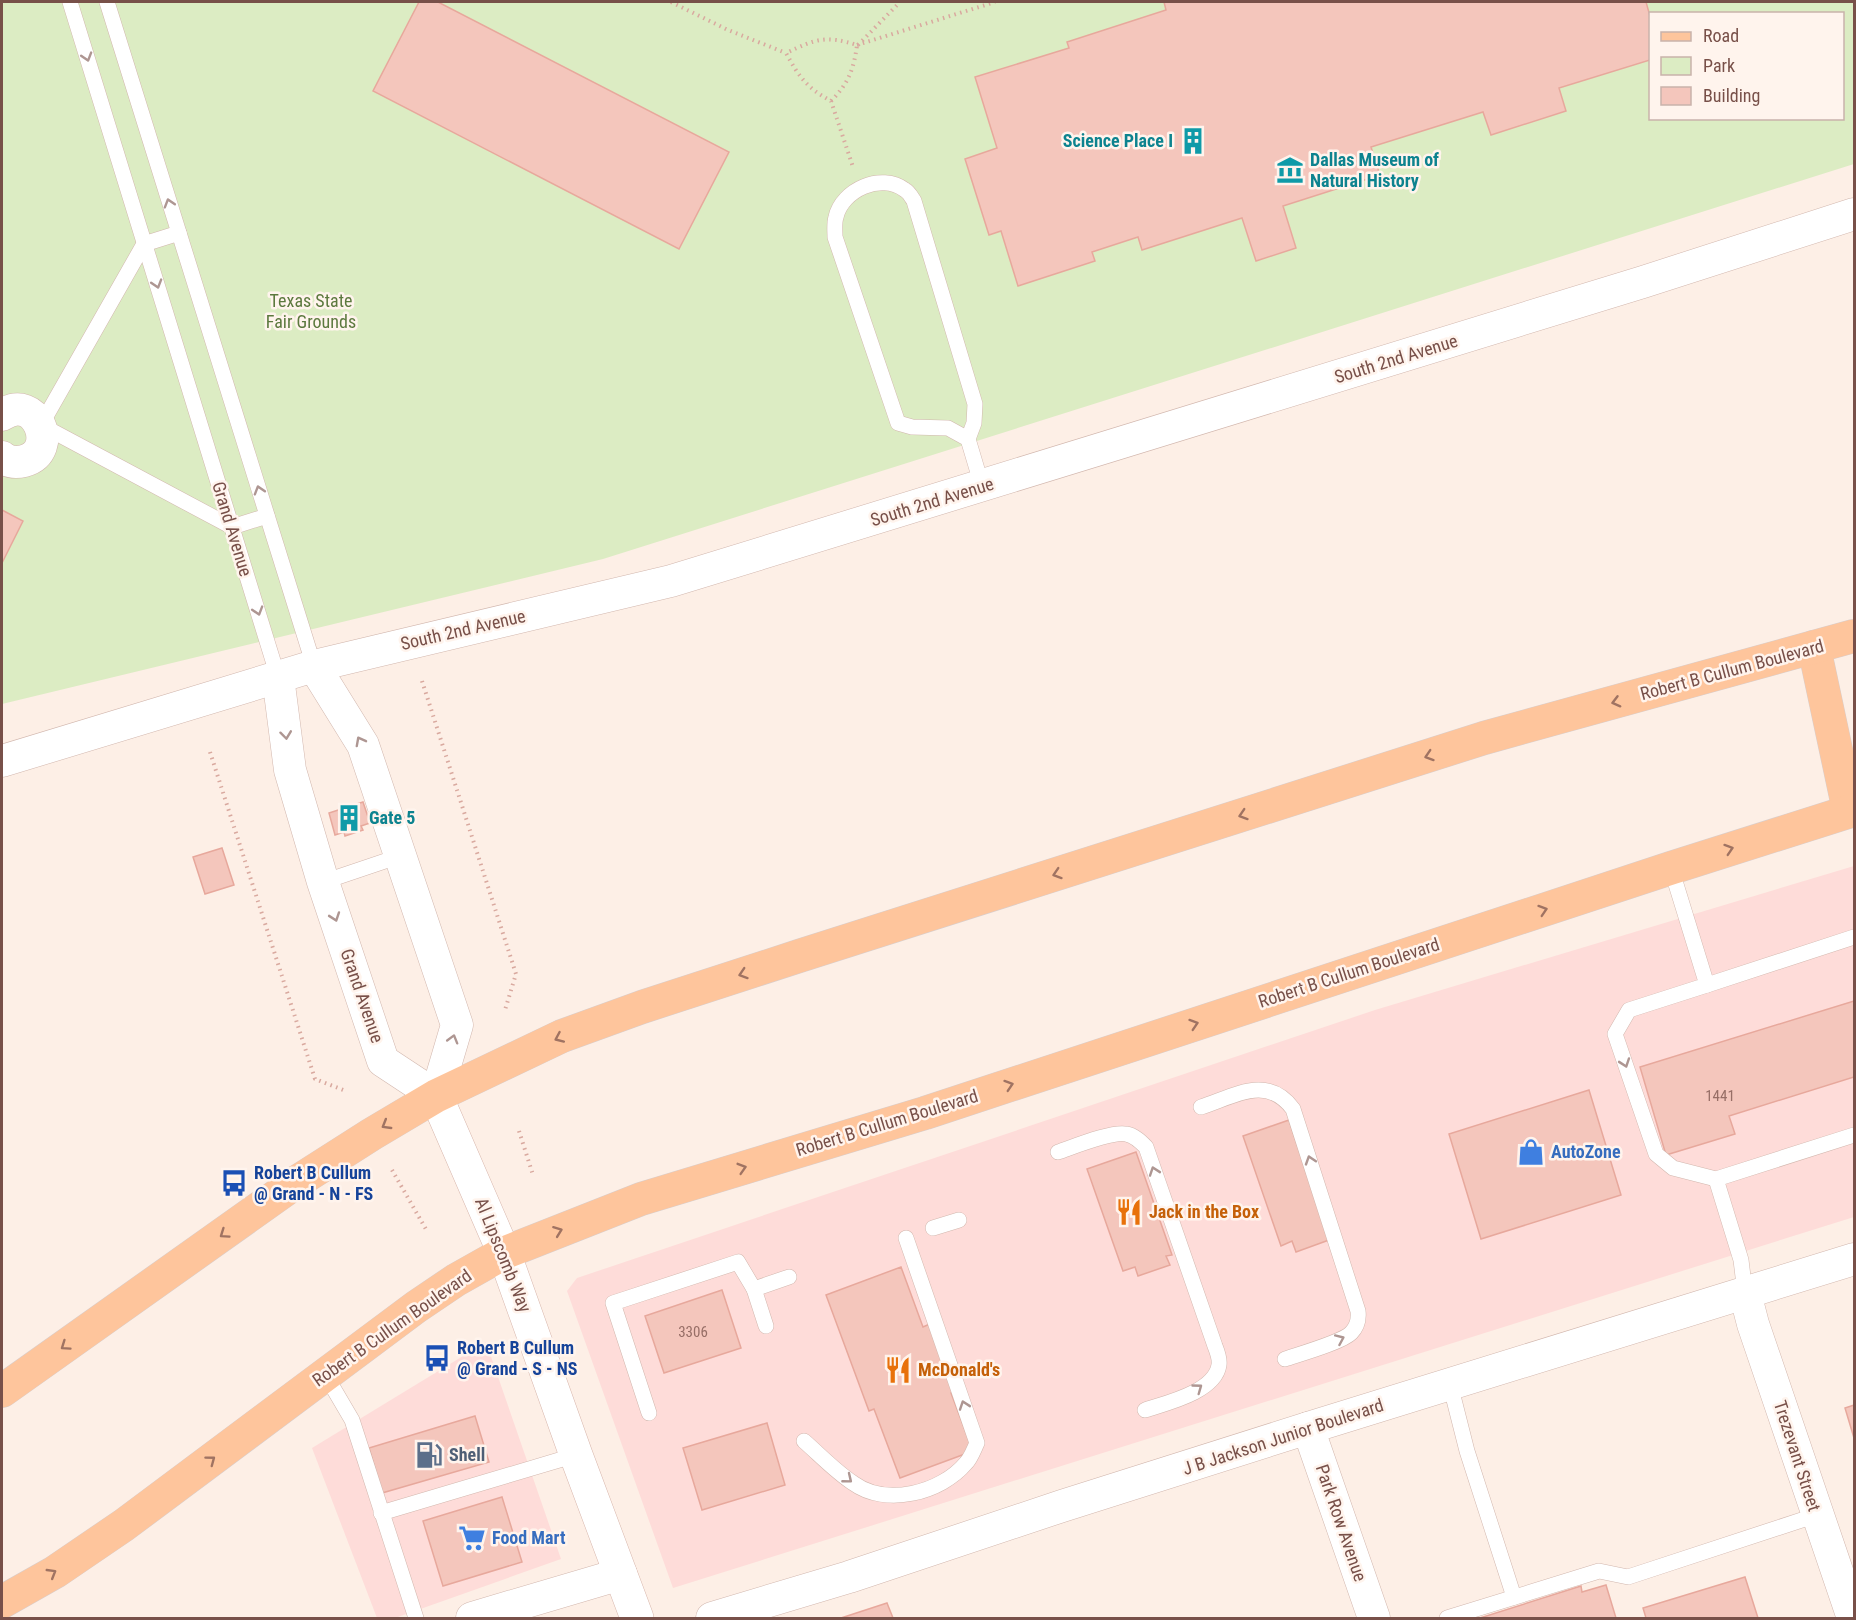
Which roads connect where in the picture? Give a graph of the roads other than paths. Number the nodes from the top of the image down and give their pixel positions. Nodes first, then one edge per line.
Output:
1 (70, 2) edge
2 (107, 2) edge
3 (1854, 214) edge
4 (179, 233) junction
5 (144, 244) junction
6 (2, 415) edge
7 (41, 425) junction
8 (968, 439) junction
9 (2, 457) edge
10 (982, 486) junction
11 (267, 516) junction
12 (232, 527) junction
13 (1854, 636) edge
14 (1814, 647) junction
15 (314, 666) junction
16 (278, 677) junction
17 (2, 761) edge
18 (1852, 811) edge
19 (400, 856) junction
20 (1671, 868) junction
21 (323, 882) junction
22 (1854, 937) edge
23 (1707, 985) junction
24 (436, 1096) junction
25 (1201, 1107) dead end
26 (1854, 1135) edge
27 (1058, 1152) dead end
28 (1716, 1179) junction
29 (960, 1220) dead end
30 (933, 1228) dead end
31 (906, 1238) dead end
32 (504, 1253) junction
33 (1854, 1259) edge
34 (789, 1277) dead end
35 (754, 1289) junction
36 (1745, 1293) junction
37 (766, 1326) dead end
38 (1285, 1359) dead end
39 (325, 1374) junction
40 (1449, 1384) junction
41 (2, 1391) edge
42 (1144, 1410) dead end
43 (650, 1413) dead end
44 (1308, 1428) junction
45 (804, 1441) dead end
46 (576, 1455) junction
47 (381, 1514) junction
48 (1816, 1515) junction
49 (621, 1574) junction
50 (1514, 1597) junction
51 (2, 1602) edge
52 (416, 1618) edge
53 (472, 1618) edge
54 (637, 1618) edge
55 (712, 1618) edge
56 (1374, 1618) edge
57 (1447, 1618) edge
58 (1853, 1618) edge

1 -> 5 lane, Grand Avenue
4 -> 2 lane, Grand Avenue
3 - 10 street, South 2nd Avenue
4 - 5 lane
11 -> 4 lane, Grand Avenue
5 - 7 lane
5 -> 12 lane, Grand Avenue
6 - 7 street
7 - 9 street
7 - 12 lane
8 - 8 lane
8 - 10 lane
10 - 15 street, South 2nd Avenue
11 - 12 lane
11 - 15 lane, Grand Avenue
12 -> 16 lane, Grand Avenue
13 - 14 main road, Robert B Cullum Boulevard
14 - 18 main road
14 -> 24 main road, Robert B Cullum Boulevard
15 - 16 street, South 2nd Avenue
19 -> 15 street, Grand Avenue
16 - 17 street, South 2nd Avenue
16 -> 21 street, Grand Avenue
20 -> 18 main road, Robert B Cullum Boulevard
19 - 21 lane
24 -> 19 street, Grand Avenue
20 - 23 lane
32 -> 20 main road, Robert B Cullum Boulevard
21 -> 24 street, Grand Avenue
22 - 23 lane
23 -> 28 lane
24 - 32 street, Al Lipscomb Way
24 -> 41 main road, Robert B Cullum Boulevard
38 -> 25 lane
26 - 28 lane
42 -> 27 lane
28 - 36 lane
29 - 30 lane
45 -> 31 lane
32 - 39 main road, Robert B Cullum Boulevard
32 - 46 street, Al Lipscomb Way
33 - 36 street, J B Jackson Junior Boulevard
34 - 35 lane
35 - 37 lane
35 - 43 lane
36 - 40 street, J B Jackson Junior Boulevard
36 - 48 street, Trezevant Street
39 - 47 lane
51 -> 39 main road, Robert B Cullum Boulevard
40 - 44 street, J B Jackson Junior Boulevard
40 - 50 lane
44 - 55 street, J B Jackson Junior Boulevard
44 - 56 street, Park Row Avenue
46 - 47 lane
46 - 49 street, Al Lipscomb Way
47 - 52 lane
48 - 50 lane
48 - 58 street, Trezevant Street
49 - 53 street
49 - 54 street, Al Lipscomb Way
50 - 57 lane

